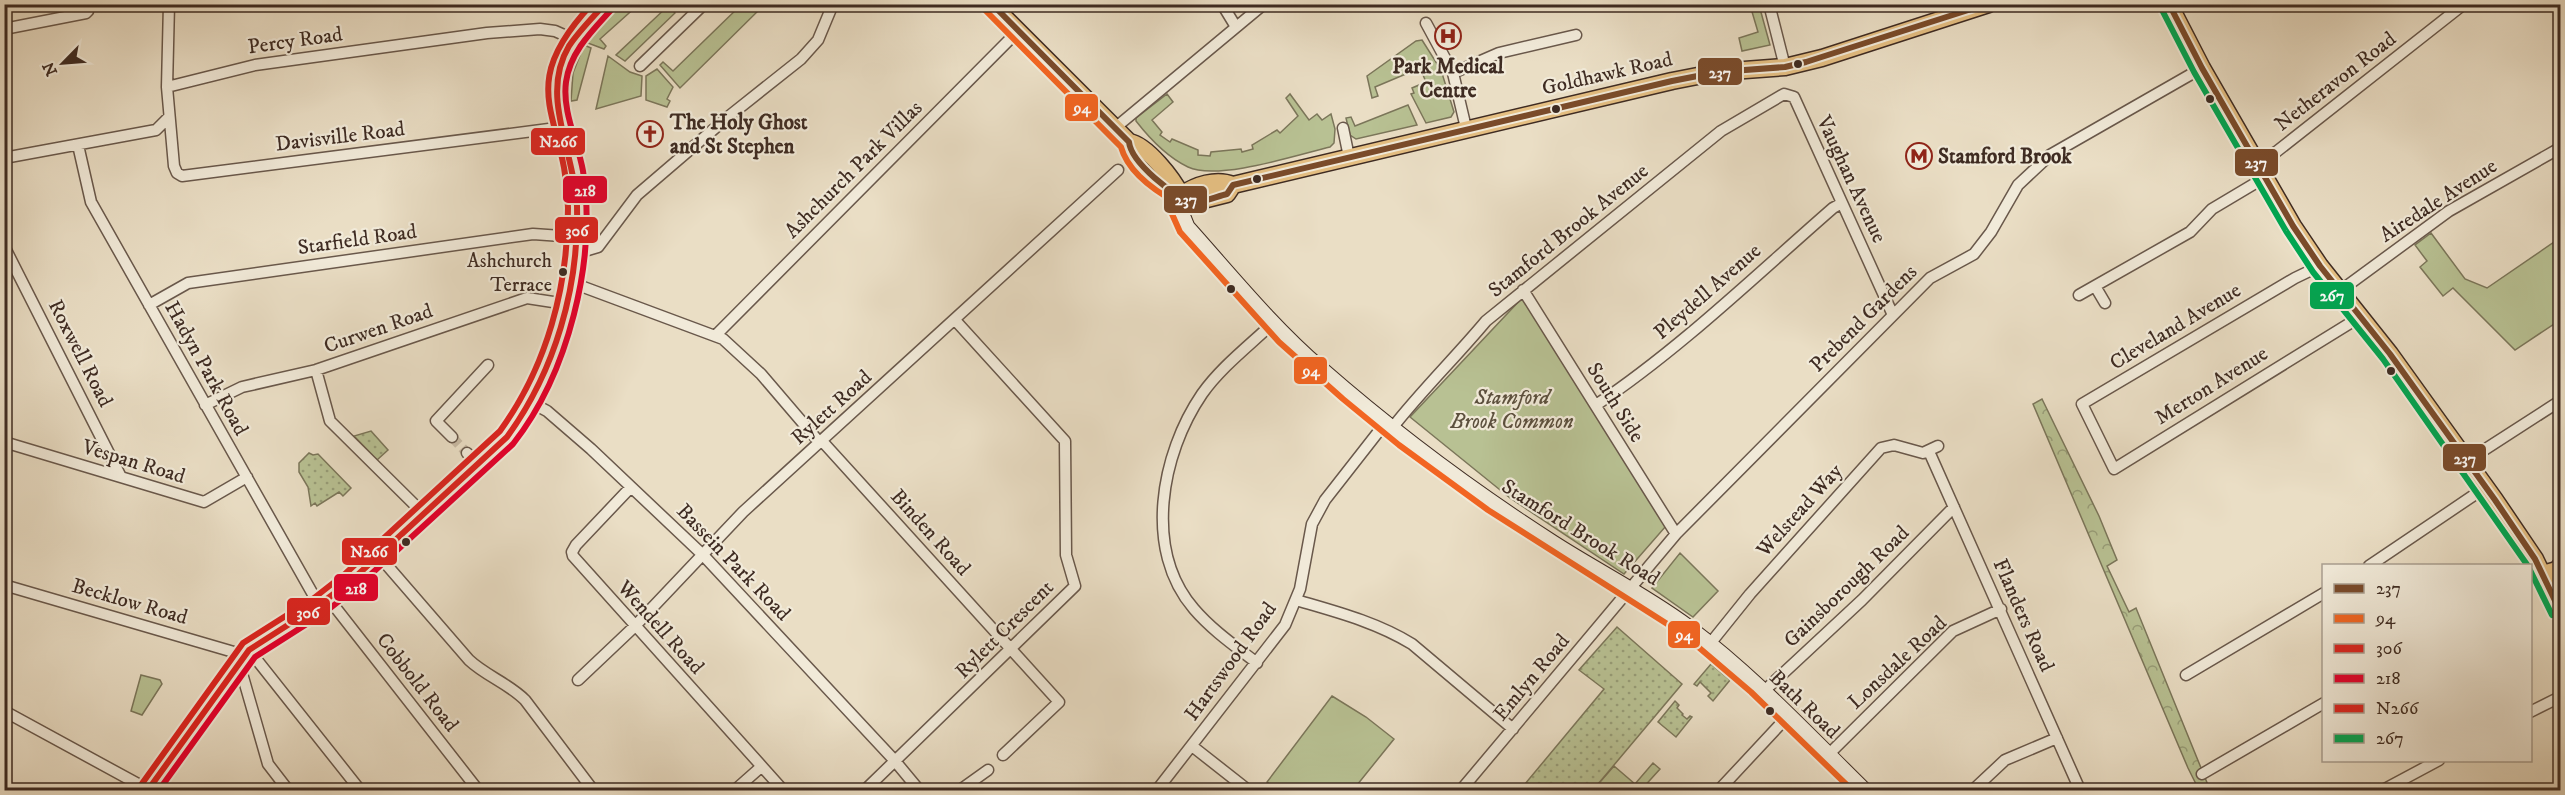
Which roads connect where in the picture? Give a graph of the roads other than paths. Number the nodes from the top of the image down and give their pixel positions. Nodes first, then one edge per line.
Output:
1 (169, 4) edge
2 (833, 4) edge
3 (991, 4) edge
4 (1222, 4) edge
5 (1264, 4) edge
6 (1769, 4) edge
7 (1989, 4) edge
8 (2169, 4) edge
9 (2464, 4) edge
10 (605, 5) edge
11 (697, 7) edge
12 (87, 8) edge
13 (1426, 23) dead end
14 (1236, 27) junction
15 (4, 29) edge
16 (1018, 31) junction
17 (1576, 35) dead end
18 (573, 39) junction
19 (640, 66) dead end
20 (1785, 67) junction
21 (2202, 68) junction
22 (1453, 73) junction
23 (167, 87) junction
24 (1790, 94) joint
25 (168, 118) junction
26 (564, 127) junction
27 (1115, 128) junction
28 (1343, 128) dead end
29 (1466, 128) junction
30 (78, 145) junction
31 (2560, 148) edge
32 (1349, 157) junction
33 (4, 158) edge
34 (1119, 170) dead end
35 (2260, 171) junction
36 (1181, 195) junction
37 (1842, 203) junction
38 (576, 244) junction
39 (4, 246) edge
40 (2320, 266) junction
41 (570, 282) junction
42 (2095, 286) junction
43 (1523, 290) junction
44 (2340, 291) junction
45 (2079, 295) dead end
46 (2105, 303) dead end
47 (566, 304) junction
48 (149, 305) junction
49 (1892, 313) junction
50 (2360, 316) junction
51 (955, 320) junction
52 (1273, 323) junction
53 (716, 335) junction
54 (488, 364) dead end
55 (316, 370) junction
56 (2560, 401) edge
57 (532, 403) junction
58 (205, 405) junction
59 (1596, 405) junction
60 (1389, 424) junction
61 (2097, 436) joint
62 (452, 437) tunnel mouth
63 (4, 442) edge
64 (821, 442) junction
65 (1938, 446) dead end
66 (1931, 456) dead end
67 (2467, 461) junction
68 (121, 477) junction
69 (247, 477) junction
70 (631, 487) junction
71 (2486, 487) junction
72 (1954, 507) junction
73 (424, 514) junction
74 (1676, 534) junction
75 (703, 555) junction
76 (379, 556) junction
77 (2372, 564) edge
78 (2550, 572) edge
79 (4, 585) edge
80 (1630, 588) junction
81 (2322, 594) edge
82 (1296, 600) junction
83 (324, 602) junction
84 (2001, 609) junction
85 (2560, 611) edge
86 (634, 627) junction
87 (1713, 647) junction
88 (1011, 649) junction
89 (244, 656) junction
90 (1257, 663) junction
91 (2186, 675) dead end
92 (578, 680) dead end
93 (1763, 692) junction
94 (2560, 697) edge
95 (2322, 704) edge
96 (4, 711) edge
97 (2532, 711) edge
98 (1789, 715) junction
99 (1513, 729) junction
100 (2057, 738) junction
101 (1192, 746) junction
102 (1002, 755) dead end
103 (1828, 755) junction
104 (895, 761) junction
105 (2435, 762) edge
106 (761, 767) junction
107 (988, 770) dead end
108 (2202, 774) dead end
109 (148, 790) edge
110 (288, 790) edge
111 (360, 790) edge
112 (478, 790) edge
113 (593, 790) edge
114 (735, 790) edge
115 (783, 790) edge
116 (865, 790) edge
117 (920, 790) edge
118 (960, 790) edge
119 (1157, 790) edge
120 (1248, 790) edge
121 (1461, 790) edge
122 (1719, 790) edge
123 (1864, 790) edge
124 (1973, 790) edge
125 (2080, 790) edge
126 (2383, 790) edge

1 - 23 street
2 - 38 street
3 - 16 main road
4 - 14 street
5 - 14 street
6 - 20 street
7 - 20 main road, Goldhawk Road
8 - 21 main road
9 - 35 street, Netheravon Road
10 - 18 main road
11 - 19 street
12 - 15 street
13 - 22 street
14 - 27 street
16 - 27 main road
16 - 53 street, Ashchurch Park Villas
17 - 22 street
18 - 23 street, Percy Road
18 - 26 main road
20 - 29 main road, Goldhawk Road
21 - 35 main road
21 - 49 street, Prebend Gardens
22 - 29 street
23 - 25 street
24 - 37 street, Vaughan Avenue
24 - 43 street, Stamford Brook Avenue
25 - 26 street, Davisville Road
25 - 30 street
26 - 38 main road
27 - 36 main road
28 - 32 street
29 - 32 main road, Goldhawk Road
30 - 33 street
30 - 48 street, Hadyn Park Road
31 - 44 street, Airedale Avenue
32 - 36 main road, Goldhawk Road
34 - 51 street, Rylett Road
35 - 40 main road
35 - 42 street, Netheravon Road
36 - 52 main road, Stamford Brook Road
37 - 49 street, Vaughan Avenue
37 - 59 street, Pleydell Avenue
38 - 41 main road
38 - 48 street, Starfield Road
39 - 68 street, Roxwell Road
40 - 44 main road
40 - 61 street, Cleveland Avenue
41 - 47 main road
41 - 53 street
42 - 45 street, Netheravon Road
42 - 46 street
43 - 59 street, South Side
43 - 60 street, Stamford Brook Avenue
44 - 50 main road
47 - 55 street, Curwen Road
47 - 57 main road
48 - 58 street, Hadyn Park Road
49 - 74 street, Prebend Gardens
50 - 61 street, Merton Avenue
50 - 67 main road
51 - 64 street, Rylett Road
51 - 88 street, Rylett Crescent
52 - 60 main road, Stamford Brook Road
52 - 90 street
53 - 64 street
54 - 62 street
55 - 58 street, Curwen Road
55 - 73 street
56 - 67 street
57 - 70 street, Bassein Park Road
57 - 73 main road
58 - 69 street, Hadyn Park Road
59 - 74 street, South Side
60 - 80 main road, Stamford Brook Road
60 - 82 street, Hartswood Road
63 - 68 street, Vespan Road
64 - 75 street, Rylett Road
64 - 88 street, Binden Road
65 - 87 street, Welstead Way
66 - 72 street, Flanders Road
67 - 71 main road
68 - 69 street, Vespan Road
69 - 83 street, Hadyn Park Road
70 - 75 street, Bassein Park Road
70 - 86 street, Wendell Road
71 - 77 street
71 - 78 main road
72 - 84 street, Flanders Road
72 - 93 street, Gainsborough Road
73 - 76 main road
74 - 80 street, Prebend Gardens
75 - 86 street, Rylett Road
75 - 104 street, Bassein Park Road
76 - 83 main road
76 - 113 street
78 - 85 main road
79 - 89 street, Becklow Road
80 - 87 main road, Stamford Brook Road
80 - 99 street, Emlyn Road
81 - 91 street
82 - 90 street, Hartswood Road
82 - 99 street
83 - 89 main road
83 - 112 street, Cobbold Road
84 - 100 street, Flanders Road
84 - 103 street, Lonsdale Road
86 - 92 street, Rylett Road
86 - 106 street, Wendell Road
87 - 93 main road, Bath Road
88 - 102 street, Binden Road
88 - 104 street, Rylett Crescent
89 - 109 main road
89 - 110 street
89 - 111 street
90 - 101 street, Hartswood Road
93 - 98 main road, Bath Road
94 - 97 street
95 - 108 street
96 - 109 street
98 - 103 main road, Bath Road
98 - 122 street
99 - 121 street, Emlyn Road
100 - 124 street
100 - 125 street, Flanders Road
101 - 119 street, Hartswood Road
101 - 120 street
103 - 123 main road, Bath Road
104 - 116 street, Rylett Crescent
104 - 117 street, Bassein Park Road
105 - 126 street
106 - 114 street
106 - 115 street, Wendell Road
107 - 118 street

